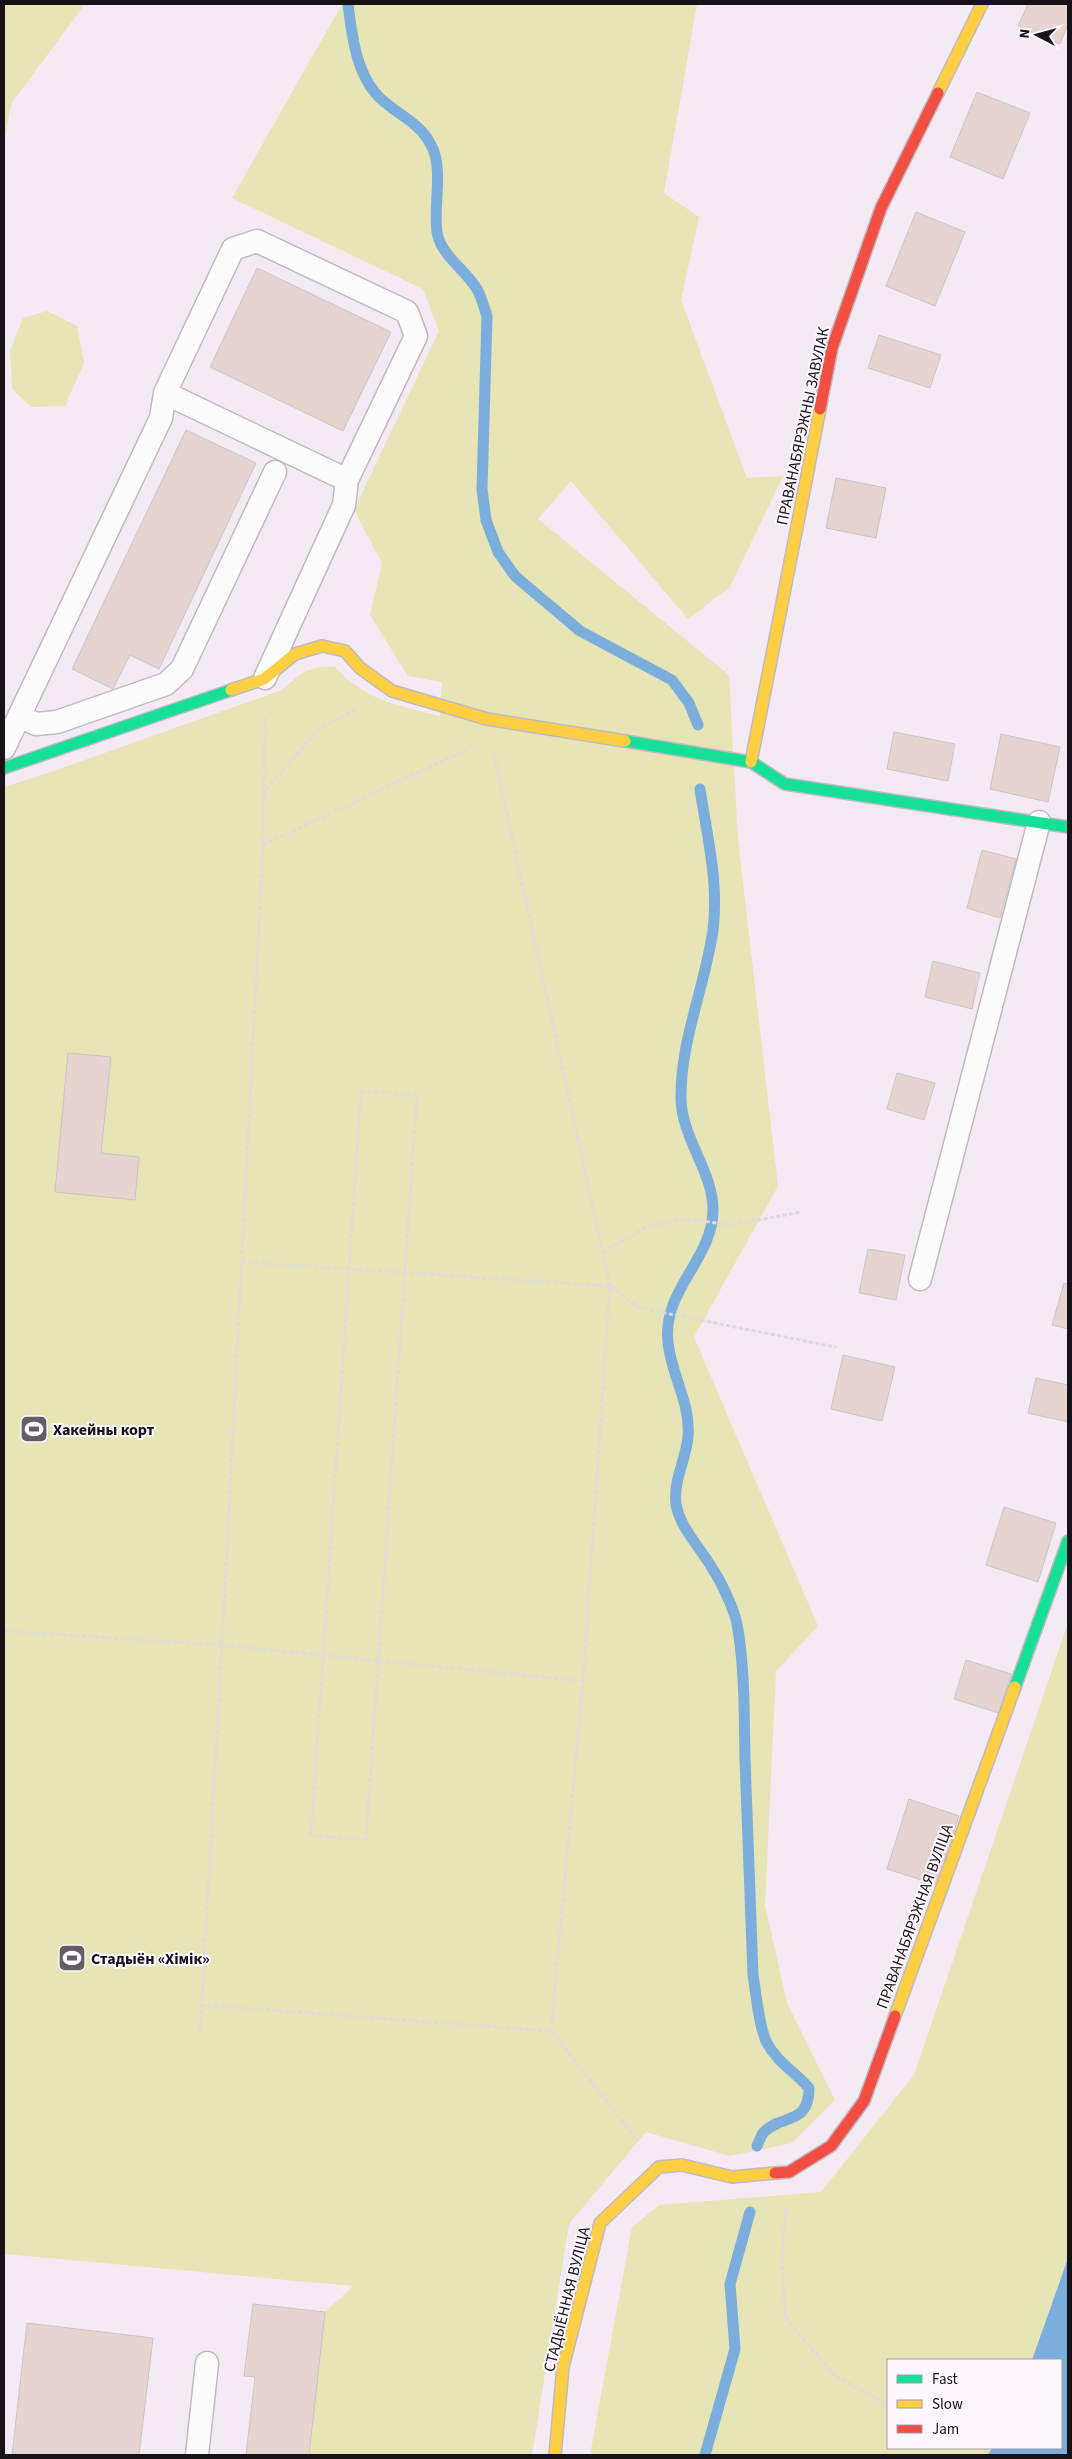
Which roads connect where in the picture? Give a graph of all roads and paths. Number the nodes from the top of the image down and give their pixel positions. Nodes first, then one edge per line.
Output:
1 (982, 4) edge
2 (165, 393) junction
3 (275, 472) dead end
4 (347, 480) junction
5 (264, 679) junction
6 (392, 691) junction
7 (19, 716) junction
8 (487, 719) junction
9 (491, 739) junction
10 (4, 748) edge
11 (751, 762) junction
12 (4, 768) edge
13 (265, 790) junction
14 (1039, 822) junction
15 (1068, 827) edge
16 (263, 844) junction
17 (801, 1212) dead end
18 (602, 1252) junction
19 (242, 1262) junction
20 (350, 1269) junction
21 (405, 1272) junction
22 (920, 1279) dead end
23 (610, 1286) junction
24 (836, 1347) dead end
25 (1068, 1541) edge
26 (4, 1631) edge
27 (222, 1645) junction
28 (324, 1655) junction
29 (379, 1660) junction
30 (583, 1681) junction
31 (201, 2005) junction
32 (551, 2031) junction
33 (200, 2033) dead end
34 (659, 2167) junction
35 (789, 2172) junction
36 (207, 2363) dead end
37 (887, 2404) edge
38 (197, 2455) edge
39 (555, 2455) edge

1 - 11 street, ПРАВАНАБЯРЭЖНЫ ЗАВУЛАК
2 - 4 lane
2 - 4 lane
2 - 7 lane
3 - 7 lane
4 - 5 lane
5 - 6 street
5 - 12 street
5 - 13 path
6 - 8 street
6 - 13 path
7 - 10 lane
8 - 9 path
8 - 11 street
9 - 16 path
9 - 18 path
11 - 14 street
13 - 16 path
14 - 15 street
14 - 22 lane
16 - 19 path
17 - 18 path
18 - 23 path
19 - 20 path
19 - 27 path
20 - 21 path
20 - 21 path
20 - 28 path
21 - 23 path
21 - 29 path
23 - 24 path
23 - 30 path
25 - 35 street, ПРАВАНАБЯРЭЖНАЯ ВУЛІЦА
26 - 27 path
27 - 28 path
27 - 31 path
28 - 29 path
28 - 29 path
29 - 30 path
30 - 32 path
31 - 32 path
31 - 33 path
32 - 34 path
34 - 35 street, ПРАВАНАБЯРЭЖНАЯ ВУЛІЦА
34 - 39 street, СТАДЫЁННАЯ ВУЛІЦА
35 - 37 path
36 - 38 lane

